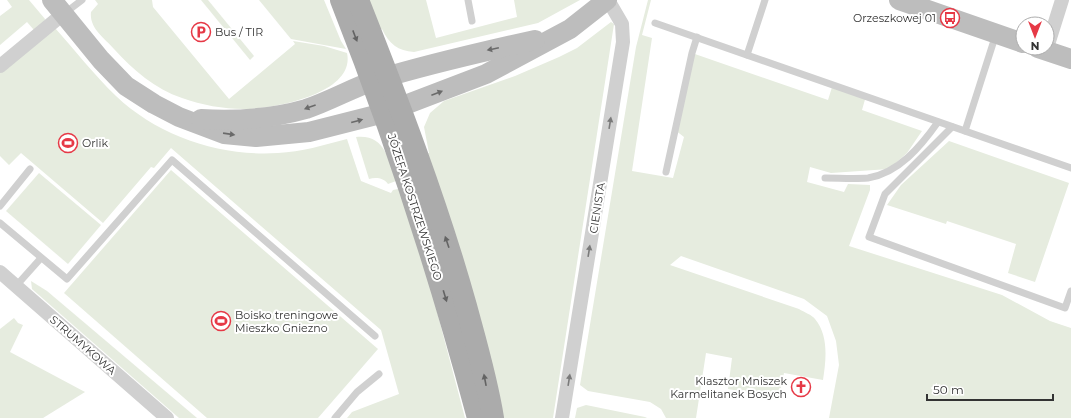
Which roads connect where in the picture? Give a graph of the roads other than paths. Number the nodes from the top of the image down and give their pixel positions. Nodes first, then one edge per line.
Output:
1 (82, 0) edge
2 (341, 0) edge
3 (358, 0) edge
4 (468, 0) edge
5 (608, 0) edge
6 (765, 0) edge
7 (900, 0) edge
8 (1062, 0) edge
9 (58, 7) edge
10 (1055, 17) edge
11 (472, 21) dead end
12 (655, 23) dead end
13 (996, 34) junction
14 (558, 35) junction
15 (697, 37) junction
16 (1015, 40) edge
17 (1055, 54) edge
18 (747, 55) junction
19 (1071, 60) edge
20 (0, 66) edge
21 (381, 79) junction
22 (392, 110) junction
23 (179, 117) junction
24 (938, 122) junction
25 (952, 127) junction
26 (965, 131) junction
27 (1071, 168) edge
28 (30, 169) dead end
29 (666, 172) dead end
30 (824, 178) dead end
31 (0, 206) edge
32 (0, 223) edge
33 (41, 258) junction
34 (0, 272) edge
35 (16, 286) junction
36 (1071, 291) edge
37 (375, 336) dead end
38 (379, 374) dead end
39 (167, 418) edge
40 (335, 418) edge
41 (478, 418) edge
42 (493, 418) edge
43 (562, 418) edge

1 - 9 lane
2 -> 21 main road, JÓZEFA KOSTRZEWSKIEGO
3 - 21 main road, JÓZEFA KOSTRZEWSKIEGO
4 - 11 lane
5 - 14 street, CIENISTA
43 -> 5 street, CIENISTA
6 - 18 lane
7 - 13 street
8 - 10 street
9 - 20 street
9 - 23 street, CIENISTA
12 - 15 lane
13 - 16 street
13 - 26 lane
14 -> 21 street, CIENISTA
22 -> 14 street, CIENISTA
15 - 18 lane
15 - 29 lane
17 - 19 street
18 - 24 lane
21 - 22 main road, JÓZEFA KOSTRZEWSKIEGO
21 -> 23 street, CIENISTA
23 -> 22 street, CIENISTA
22 -> 41 main road, JÓZEFA KOSTRZEWSKIEGO
42 -> 22 main road, JÓZEFA KOSTRZEWSKIEGO
24 - 25 lane
24 - 30 lane
25 - 26 lane
25 - 36 lane
26 - 27 lane
28 - 31 lane
32 - 33 lane
33 - 35 lane
33 - 37 lane
34 - 35 street, STRUMYKOWA
35 - 39 street, STRUMYKOWA
38 - 40 lane

